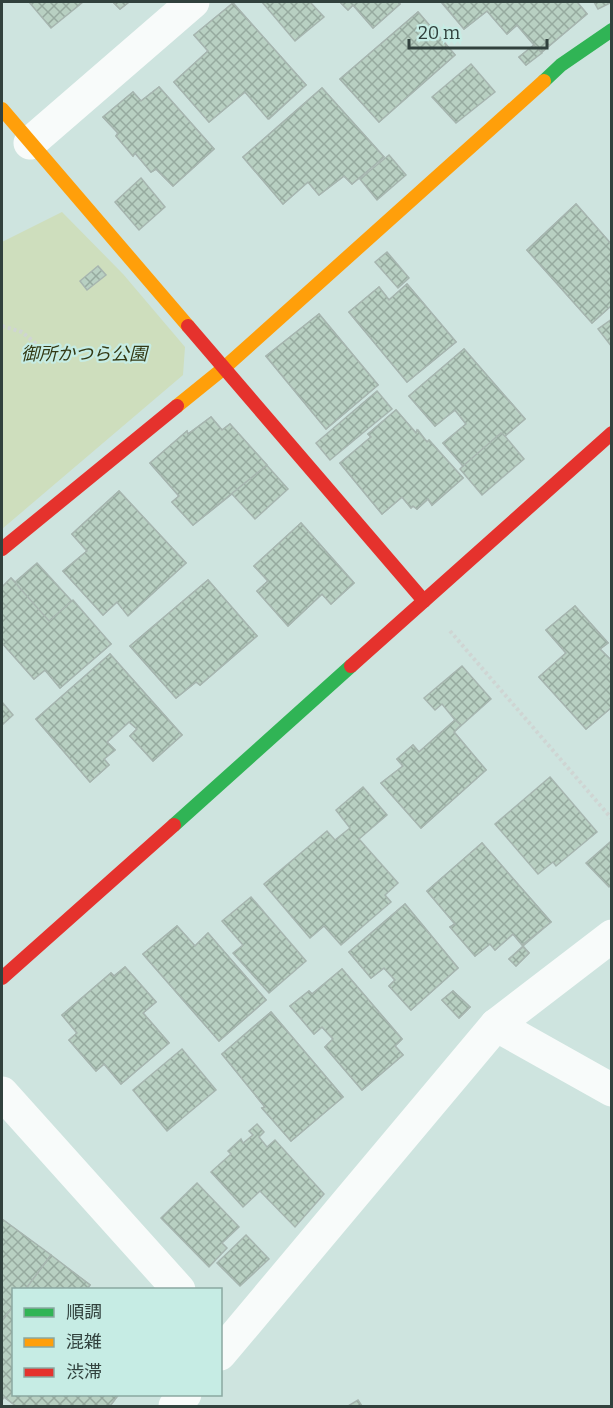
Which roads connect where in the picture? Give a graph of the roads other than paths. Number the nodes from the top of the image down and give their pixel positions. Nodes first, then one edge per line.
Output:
1 (193, 2) edge
2 (612, 30) edge
3 (2, 109) edge
4 (30, 143) junction
5 (224, 368) junction
6 (612, 434) edge
7 (2, 549) edge
8 (424, 601) junction
9 (612, 936) edge
10 (2, 978) edge
11 (496, 1025) junction
12 (612, 1090) edge
13 (2, 1094) edge
14 (177, 1288) edge
15 (223, 1345) edge

1 - 4 street
2 - 5 street
3 - 4 street
4 - 5 street
5 - 7 street
5 - 8 street
6 - 8 street
8 - 10 street
9 - 11 street
11 - 12 street
11 - 15 street
13 - 14 street

